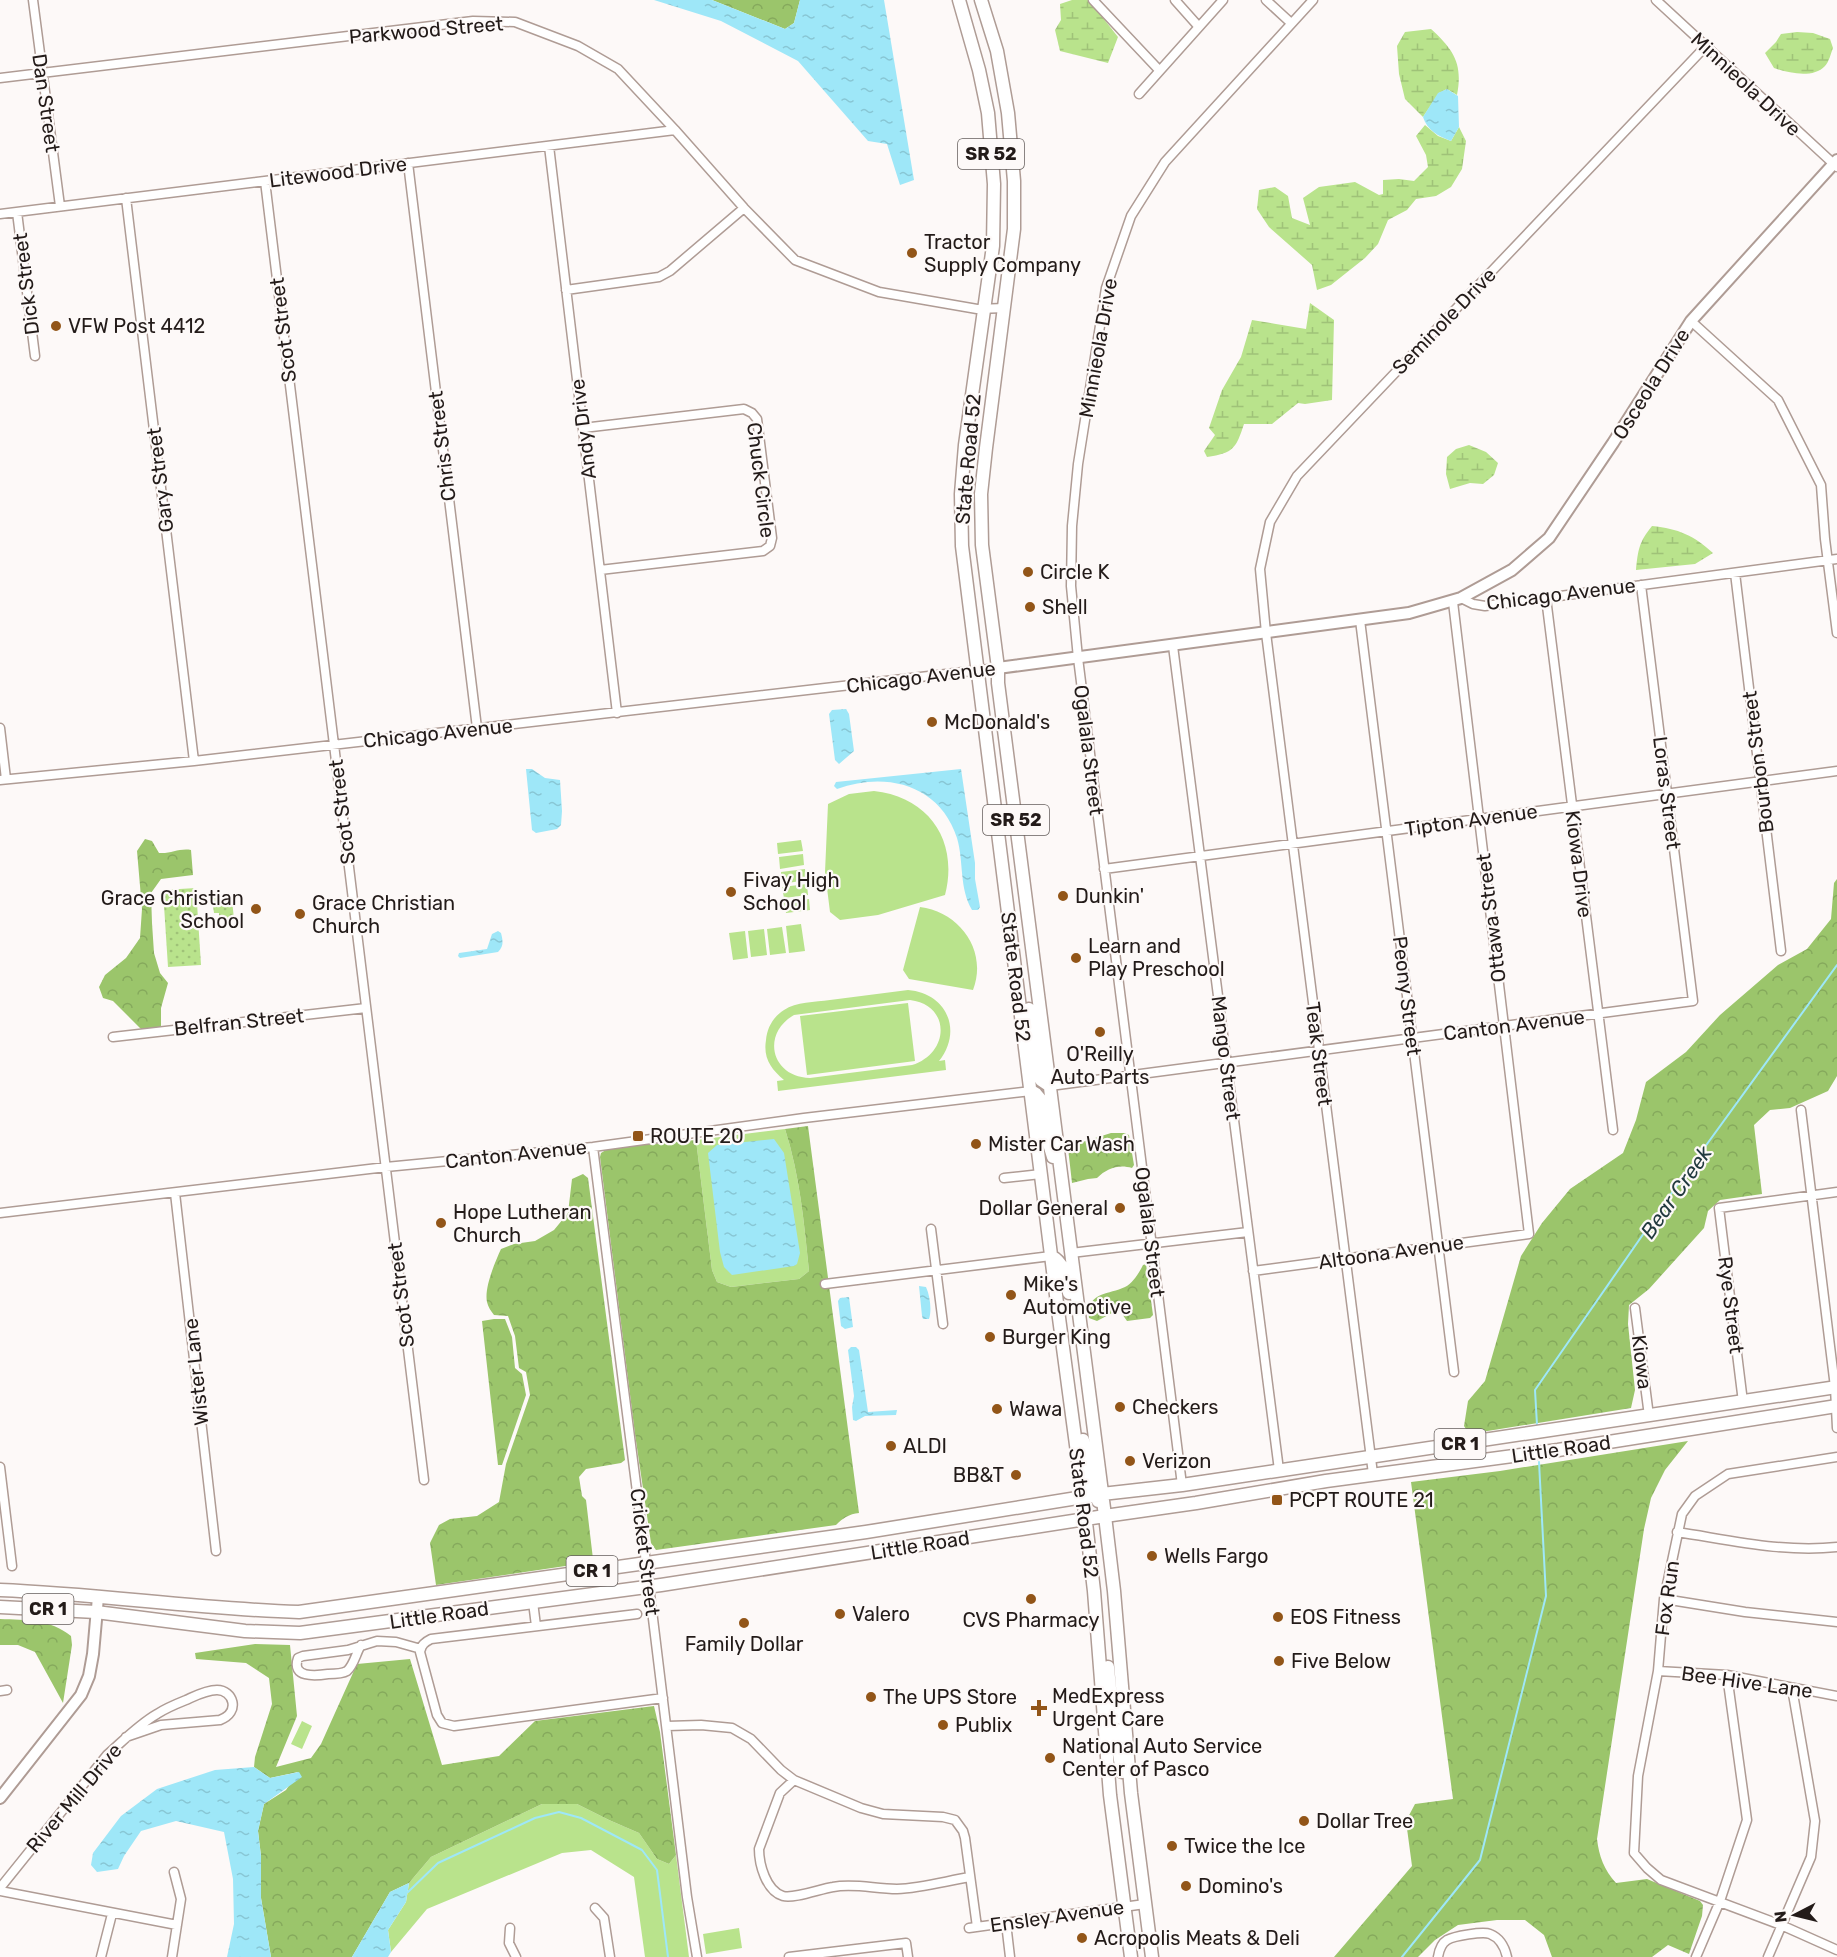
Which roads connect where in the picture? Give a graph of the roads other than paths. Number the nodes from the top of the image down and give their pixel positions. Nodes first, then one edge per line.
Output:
1 (33, 0) edge
2 (958, 0) edge
3 (981, 0) edge
4 (1093, 0) edge
5 (1175, 0) edge
6 (1223, 0) edge
7 (1266, 0) edge
8 (1313, 0) edge
9 (1656, 0) edge
10 (1291, 23) junction
11 (1199, 27) junction
12 (1705, 46) junction
13 (999, 61) junction
14 (977, 63) junction
15 (1159, 70) junction
16 (41, 73) junction
17 (0, 78) edge
18 (1139, 94) dead end
19 (675, 130) junction
20 (549, 146) junction
21 (408, 163) junction
22 (1836, 164) edge
23 (265, 181) junction
24 (126, 198) junction
25 (60, 206) junction
26 (744, 208) junction
27 (17, 212) junction
28 (0, 214) edge
29 (566, 290) junction
30 (1005, 308) junction
31 (985, 309) junction
32 (1691, 321) junction
33 (35, 356) dead end
34 (583, 428) junction
35 (1833, 560) edge
36 (600, 570) junction
37 (1735, 573) junction
38 (1641, 585) junction
39 (1546, 598) junction
40 (1457, 600) junction
41 (1360, 620) junction
42 (1266, 633) junction
43 (1837, 633) edge
44 (1173, 646) junction
45 (1078, 658) junction
46 (998, 668) junction
47 (976, 671) junction
48 (617, 713) junction
49 (0, 728) edge
50 (477, 728) junction
51 (334, 744) junction
52 (194, 761) junction
53 (1837, 771) edge
54 (3, 780) edge
55 (1761, 781) junction
56 (1667, 794) junction
57 (1572, 806) junction
58 (1479, 819) junction
59 (1386, 831) junction
60 (1292, 844) junction
61 (1200, 856) junction
62 (1104, 869) junction
63 (1781, 951) dead end
64 (1018, 990) junction
65 (1693, 1001) joint
66 (366, 1008) junction
67 (1598, 1014) junction
68 (1504, 1026) junction
69 (113, 1037) dead end
70 (1412, 1038) junction
71 (1319, 1051) junction
72 (1226, 1063) junction
73 (1130, 1076) junction
74 (1050, 1086) junction
75 (1031, 1091) junction
76 (1801, 1110) dead end
77 (1613, 1130) dead end
78 (593, 1147) junction
79 (386, 1167) junction
80 (1041, 1174) junction
81 (1004, 1178) dead end
82 (1837, 1192) edge
83 (176, 1193) junction
84 (1063, 1193) junction
85 (1812, 1196) junction
86 (0, 1213) edge
87 (931, 1228) dead end
88 (1248, 1232) junction
89 (1068, 1233) junction
90 (1529, 1234) joint
91 (1151, 1244) junction
92 (1438, 1246) junction
93 (1071, 1253) junction
94 (1051, 1256) junction
95 (1345, 1258) junction
96 (936, 1270) junction
97 (1253, 1271) junction
98 (825, 1284) dead end
99 (1635, 1308) dead end
100 (943, 1324) dead end
101 (1081, 1331) junction
102 (1454, 1372) dead end
103 (1836, 1387) edge
104 (1743, 1402) junction
105 (1836, 1406) edge
106 (1649, 1416) junction
107 (1837, 1428) edge
108 (1371, 1457) junction
109 (1837, 1457) edge
110 (0, 1467) edge
111 (1279, 1470) junction
112 (1373, 1474) junction
113 (424, 1480) dead end
114 (1182, 1485) junction
115 (1094, 1495) junction
116 (1105, 1516) junction
117 (1086, 1519) junction
118 (1677, 1532) junction
119 (1837, 1547) edge
120 (216, 1551) dead end
121 (646, 1563) junction
122 (12, 1566) dead end
123 (650, 1586) junction
124 (0, 1590) edge
125 (98, 1597) junction
126 (1664, 1599) junction
127 (533, 1602) junction
128 (0, 1607) edge
129 (96, 1612) junction
130 (637, 1614) dead end
131 (1837, 1622) edge
132 (536, 1626) junction
133 (362, 1646) junction
134 (1098, 1648) junction
135 (421, 1649) junction
136 (1658, 1671) junction
137 (1727, 1675) junction
138 (1791, 1688) junction
139 (1837, 1696) edge
140 (663, 1698) junction
141 (1124, 1718) junction
142 (1104, 1723) junction
143 (667, 1726) junction
144 (126, 1737) junction
145 (794, 1780) junction
146 (1131, 1789) junction
147 (0, 1798) edge
148 (174, 1872) dead end
149 (970, 1877) junction
150 (0, 1889) edge
151 (1720, 1901) junction
152 (1145, 1904) junction
153 (1125, 1907) junction
154 (596, 1908) dead end
155 (112, 1914) junction
156 (1006, 1923) junction
157 (177, 1925) junction
158 (1781, 1925) junction
159 (510, 1928) dead end
160 (1837, 1950) edge
161 (101, 1957) edge
162 (172, 1957) edge
163 (516, 1957) edge
164 (610, 1957) edge
165 (697, 1957) edge
166 (789, 1957) edge
167 (908, 1957) edge
168 (1011, 1957) edge
169 (1131, 1957) edge
170 (1152, 1957) edge
171 (1438, 1957) edge
172 (1507, 1957) edge
173 (1696, 1957) edge
174 (1768, 1957) edge

1 - 16 street, Dan Street
2 - 14 main road, State Road 52 / SR 52
3 - 13 main road, State Road 52 / SR 52
4 - 15 street
5 - 11 street
6 - 11 street
7 - 10 street
8 - 10 street, Minnieola Drive
9 - 12 street, Minnieola Drive
10 - 45 street, Minnieola Drive
11 - 15 street
12 - 22 street, Minnieola Drive
12 - 42 street, Seminole Drive
13 - 14 main road
13 - 30 main road, State Road 52 / SR 52
14 - 31 main road, State Road 52 / SR 52
15 - 18 street
16 - 17 street, Parkwood Street
16 - 19 street, Parkwood Street
16 - 25 street, Dan Street
19 - 20 street, Litewood Drive
19 - 26 street, Parkwood Street
20 - 21 street, Litewood Drive
20 - 29 street, Andy Drive
21 - 23 street, Litewood Drive
21 - 50 street, Chris Street
22 - 32 street, Osceola Drive
23 - 24 street, Litewood Drive
23 - 51 street, Scot Street
24 - 25 street, Litewood Drive
24 - 52 street, Gary Street
25 - 27 street, Litewood Drive
26 - 29 street
26 - 31 street, Parkwood Street
27 - 28 street, Litewood Drive
27 - 33 street, Dick Street
29 - 34 street, Andy Drive
30 - 31 street, Parkwood Street
30 - 46 main road, State Road 52 / SR 52
31 - 47 main road, State Road 52 / SR 52
32 - 35 street
32 - 40 street, Osceola Drive
34 - 36 street, Andy Drive
34 - 36 street, Chuck Circle
35 - 37 street, Chicago Avenue
35 - 43 street
36 - 48 street, Andy Drive
37 - 38 street, Chicago Avenue
37 - 55 street, Bourbon Street
38 - 39 street, Chicago Avenue
38 - 56 street, Loras Street
39 - 40 street, Chicago Avenue
39 - 57 street, Kiowa Drive
40 - 41 street, Chicago Avenue
40 - 58 street, Ottawa Street
41 - 42 street, Chicago Avenue
41 - 59 street, Peony Street
42 - 44 street, Chicago Avenue
42 - 60 street, Teak Street
44 - 45 street, Chicago Avenue
44 - 61 street, Mango Street
45 - 46 street, Chicago Avenue
45 - 62 street, Ogalala Street
46 - 47 street, Chicago Avenue
46 - 74 main road, State Road 52 / SR 52
47 - 48 street, Chicago Avenue
47 - 64 main road, State Road 52 / SR 52
48 - 50 street, Chicago Avenue
49 - 54 street
50 - 51 street, Chicago Avenue
51 - 52 street, Chicago Avenue
51 - 66 street, Scot Street
52 - 54 street, Chicago Avenue
53 - 55 street, Tipton Avenue
55 - 56 street, Tipton Avenue
55 - 63 street, Bourbon Street
56 - 57 street, Tipton Avenue
56 - 65 street, Loras Street
57 - 58 street, Tipton Avenue
57 - 67 street, Kiowa Drive
58 - 59 street, Tipton Avenue
58 - 68 street, Ottawa Street
59 - 60 street, Tipton Avenue
59 - 70 street, Peony Street
60 - 61 street, Tipton Avenue
60 - 71 street, Teak Street
61 - 62 street, Tipton Avenue
61 - 72 street, Mango Street
62 - 73 street, Ogalala Street
64 - 74 main road
64 - 75 main road, State Road 52 / SR 52
65 - 67 street, Canton Avenue
66 - 69 street, Belfran Street
66 - 79 street, Scot Street
67 - 68 street, Canton Avenue
67 - 77 street, Kiowa Drive
68 - 70 street, Canton Avenue
68 - 90 street, Ottawa Street
70 - 71 street, Canton Avenue
70 - 92 street, Peony Street
71 - 72 street, Canton Avenue
71 - 95 street, Teak Street
72 - 73 street, Canton Avenue
72 - 88 street, Mango Street
73 - 74 street, Canton Avenue
73 - 91 street, Ogalala Street
74 - 84 main road, State Road 52 / SR 52
75 - 78 street, Canton Avenue
75 - 80 main road, State Road 52 / SR 52
75 - 84 main road
76 - 85 street
78 - 79 street, Canton Avenue
78 - 121 street, Cricket Street
79 - 83 street, Canton Avenue
79 - 113 street, Scot Street
80 - 81 street
80 - 94 main road, State Road 52 / SR 52
82 - 85 street
83 - 86 street, Canton Avenue
83 - 120 street, Wister Lane
84 - 89 main road, State Road 52 / SR 52
85 - 103 street
85 - 104 street, Rye Street
87 - 96 street
88 - 91 street
88 - 97 street, Mango Street
89 - 93 main road, State Road 52 / SR 52
89 - 94 main road
90 - 92 street, Altoona Avenue
91 - 93 street
91 - 114 street, Ogalala Street
92 - 95 street, Altoona Avenue
92 - 102 street, Peony Street
93 - 101 main road, State Road 52 / SR 52
94 - 96 street
94 - 101 main road
94 - 115 main road, State Road 52 / SR 52
95 - 97 street, Altoona Avenue
95 - 108 street, Teak Street
96 - 98 street
96 - 100 street
97 - 111 street, Mango Street
99 - 106 street, Kiowa
101 - 115 main road, State Road 52 / SR 52
103 - 104 main road, Little Road / CR 1
103 - 105 street
104 - 106 main road, Little Road / CR 1
105 - 107 street
105 - 112 main road, Little Road / CR 1
106 - 108 main road, Little Road / CR 1
108 - 111 main road, Little Road / CR 1
108 - 112 street, Teak Street
109 - 118 street, Fox Run
110 - 122 street
111 - 114 main road, Little Road / CR 1
112 - 116 main road, Little Road / CR 1
114 - 115 main road, Little Road / CR 1
115 - 116 main road, State Road 52 / SR 52
115 - 117 main road, State Road 52 / SR 52
115 - 121 main road, Little Road / CR 1
116 - 117 main road, Little Road / CR 1
116 - 141 main road, State Road 52 / SR 52
117 - 123 main road, Little Road / CR 1
117 - 134 main road, State Road 52 / SR 52
118 - 119 street
118 - 126 street, Fox Run
121 - 123 street, Cricket Street
121 - 125 main road, Little Road / CR 1
123 - 127 main road, Little Road / CR 1
123 - 140 street, Cricket Street
124 - 125 main road, Little Road / CR 1
125 - 129 street
126 - 131 street
126 - 136 street, Fox Run
127 - 129 main road, Little Road / CR 1
127 - 132 street
128 - 129 main road, Little Road / CR 1
129 - 147 street
130 - 132 street
132 - 135 street
133 - 133 street
133 - 135 street
134 - 141 main road
134 - 142 main road, State Road 52 / SR 52
135 - 140 street
136 - 137 street, Bee Hive Lane
136 - 151 street, Fox Run
137 - 138 street, Bee Hive Lane
137 - 151 street
138 - 139 street, Bee Hive Lane
138 - 158 street
140 - 143 street, Cricket Street
141 - 146 main road, State Road 52 / SR 52
142 - 146 main road
142 - 153 main road, State Road 52 / SR 52
143 - 145 street
143 - 165 street, Cricket Street
144 - 144 street, River Mill Drive
144 - 150 street, River Mill Drive
145 - 149 street
145 - 149 street
146 - 152 main road, State Road 52 / SR 52
148 - 157 street
149 - 156 street, Ensley Avenue
150 - 155 street
151 - 158 street
151 - 173 street
152 - 153 street, Ensley Avenue
152 - 170 main road, State Road 52 / SR 52
153 - 156 street, Ensley Avenue
153 - 169 main road, State Road 52 / SR 52
154 - 164 street
155 - 157 street
155 - 161 street
156 - 168 street
157 - 162 street
158 - 160 street
158 - 174 street
159 - 163 street
166 - 167 street
171 - 172 street

